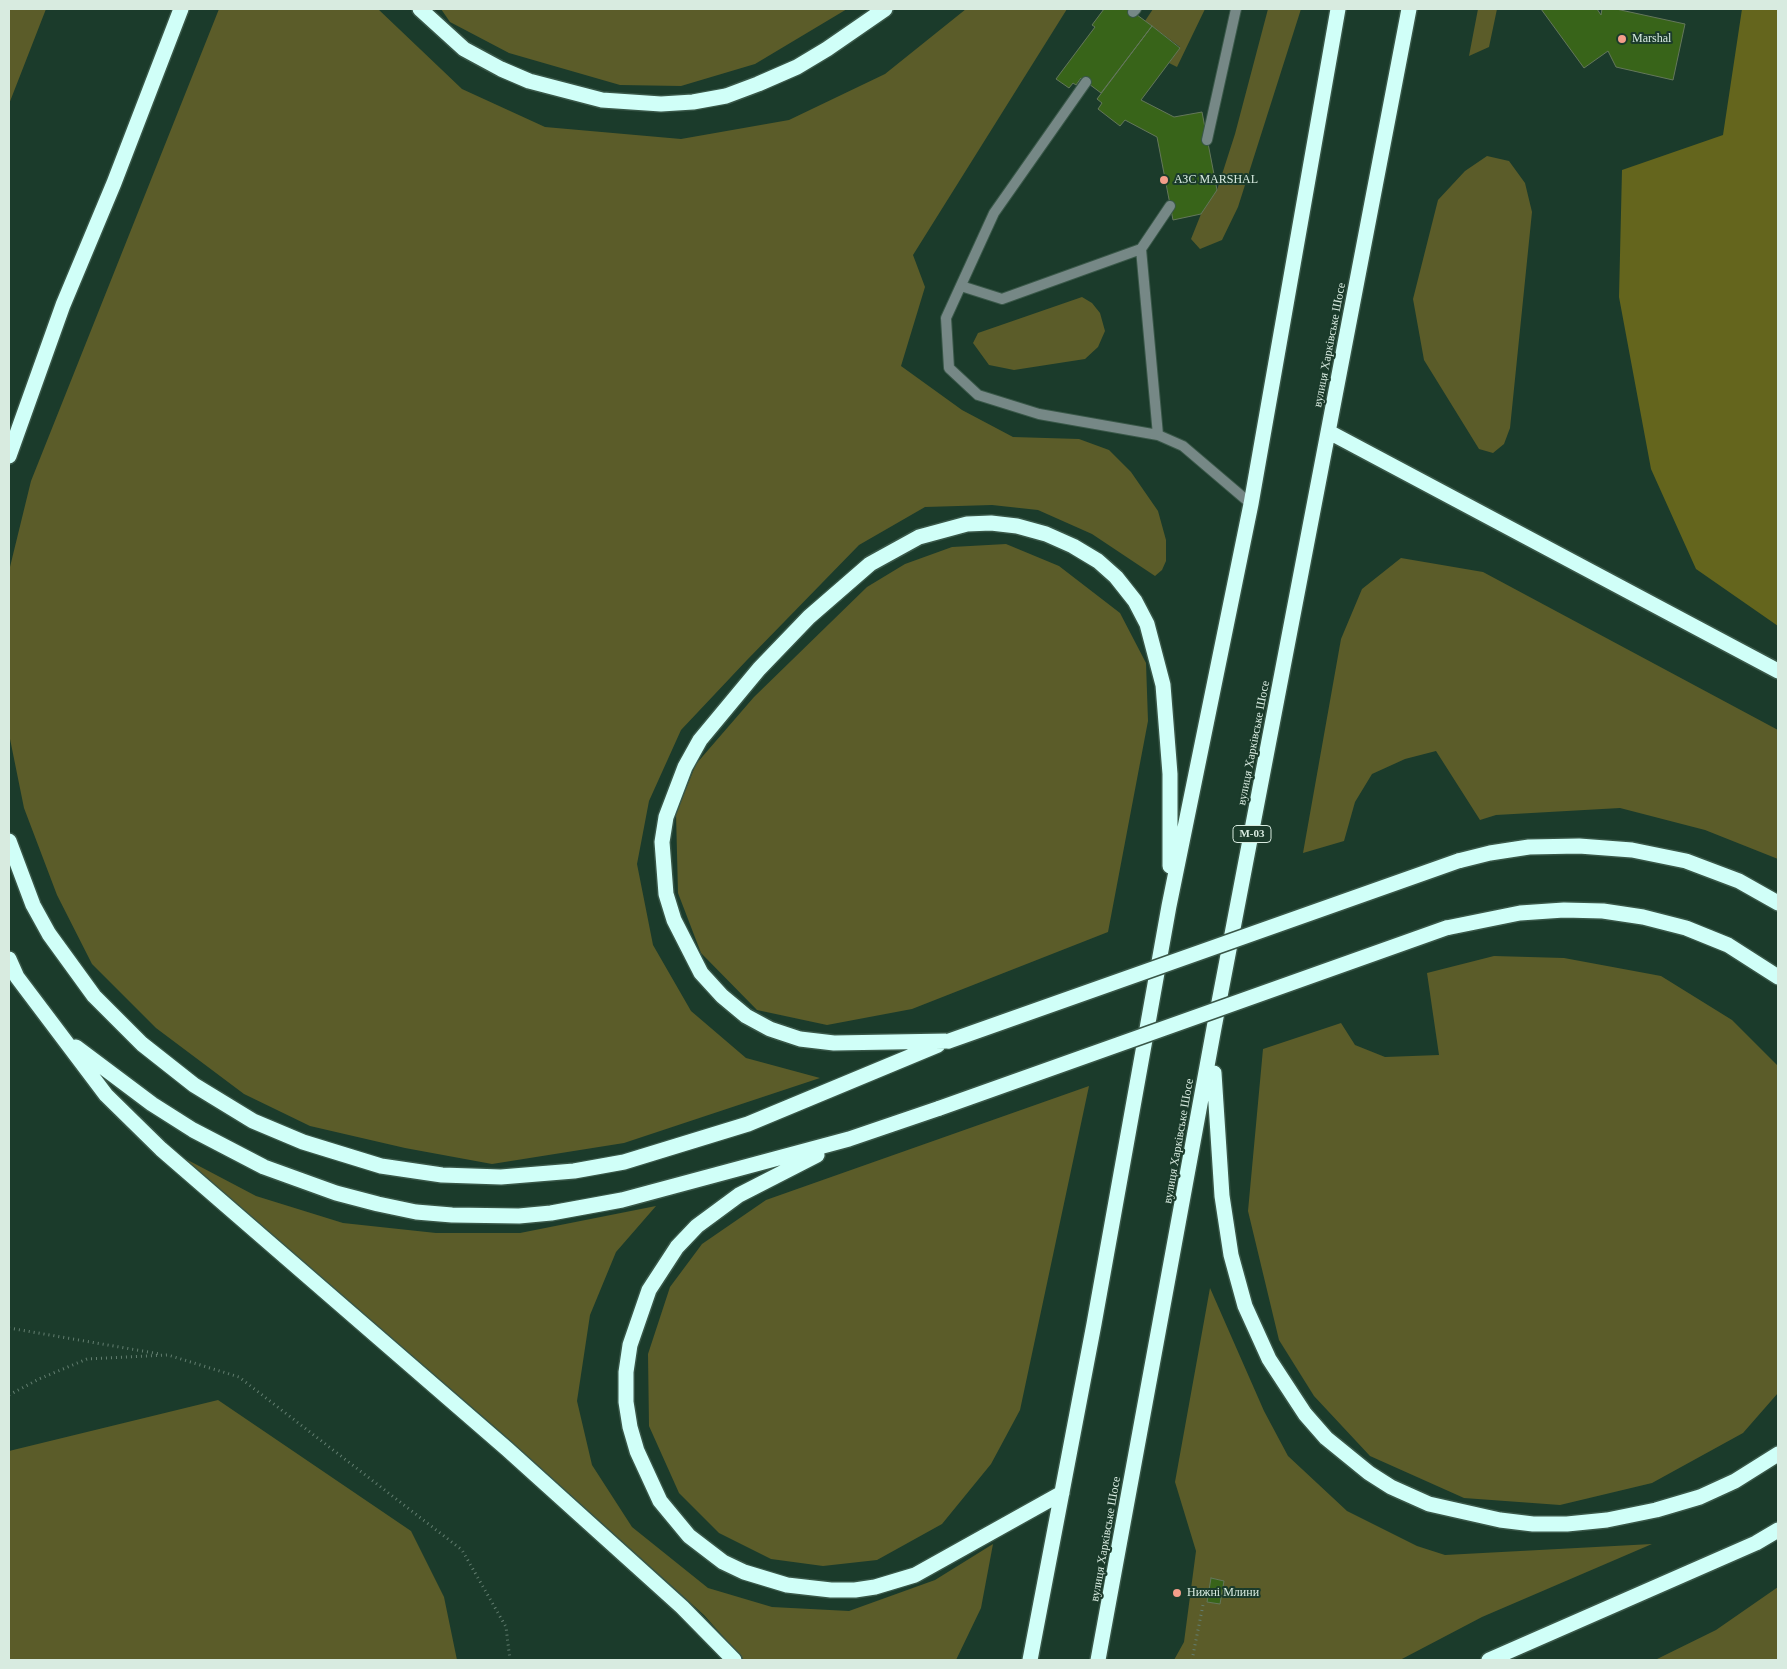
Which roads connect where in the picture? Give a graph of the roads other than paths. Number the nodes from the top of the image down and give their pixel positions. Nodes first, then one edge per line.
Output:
1 (181, 9) edge
2 (420, 9) edge
3 (885, 9) edge
4 (1236, 9) edge
5 (1338, 9) edge
6 (1409, 9) edge
7 (1086, 82) dead end
8 (1208, 140) dead end
9 (1170, 206) dead end
10 (1141, 249) junction
11 (961, 286) junction
12 (1329, 432) junction
13 (1158, 435) junction
14 (9, 456) edge
15 (1251, 504) junction
16 (1778, 671) edge
17 (9, 841) edge
18 (1778, 903) edge
19 (1169, 906) junction
20 (9, 959) edge
21 (1778, 977) edge
22 (1214, 1028) junction
23 (60, 1036) junction
24 (949, 1041) junction
25 (848, 1139) junction
26 (1778, 1454) edge
27 (1062, 1492) junction
28 (1778, 1530) edge
29 (734, 1660) edge
30 (1030, 1660) edge
31 (1098, 1660) edge
32 (1489, 1660) edge

1 - 14 highway
2 - 3 highway
4 - 8 lane
5 - 15 highway
6 - 12 highway, вулиця Харківське Шосе / М-03
7 - 11 lane
9 - 10 lane
10 - 11 lane
10 - 13 lane
11 - 13 lane
12 - 16 highway
12 - 22 highway, вулиця Харківське Шосе / М-03
13 - 15 lane
15 - 19 highway
17 - 24 highway
18 - 24 highway, bridge
19 - 24 highway
19 - 27 highway
20 - 23 highway
21 - 25 highway, bridge
22 - 26 highway
22 - 31 highway, вулиця Харківське Шосе / М-03
23 - 25 highway
23 - 29 highway
25 - 27 highway
27 - 30 highway
28 - 32 highway

